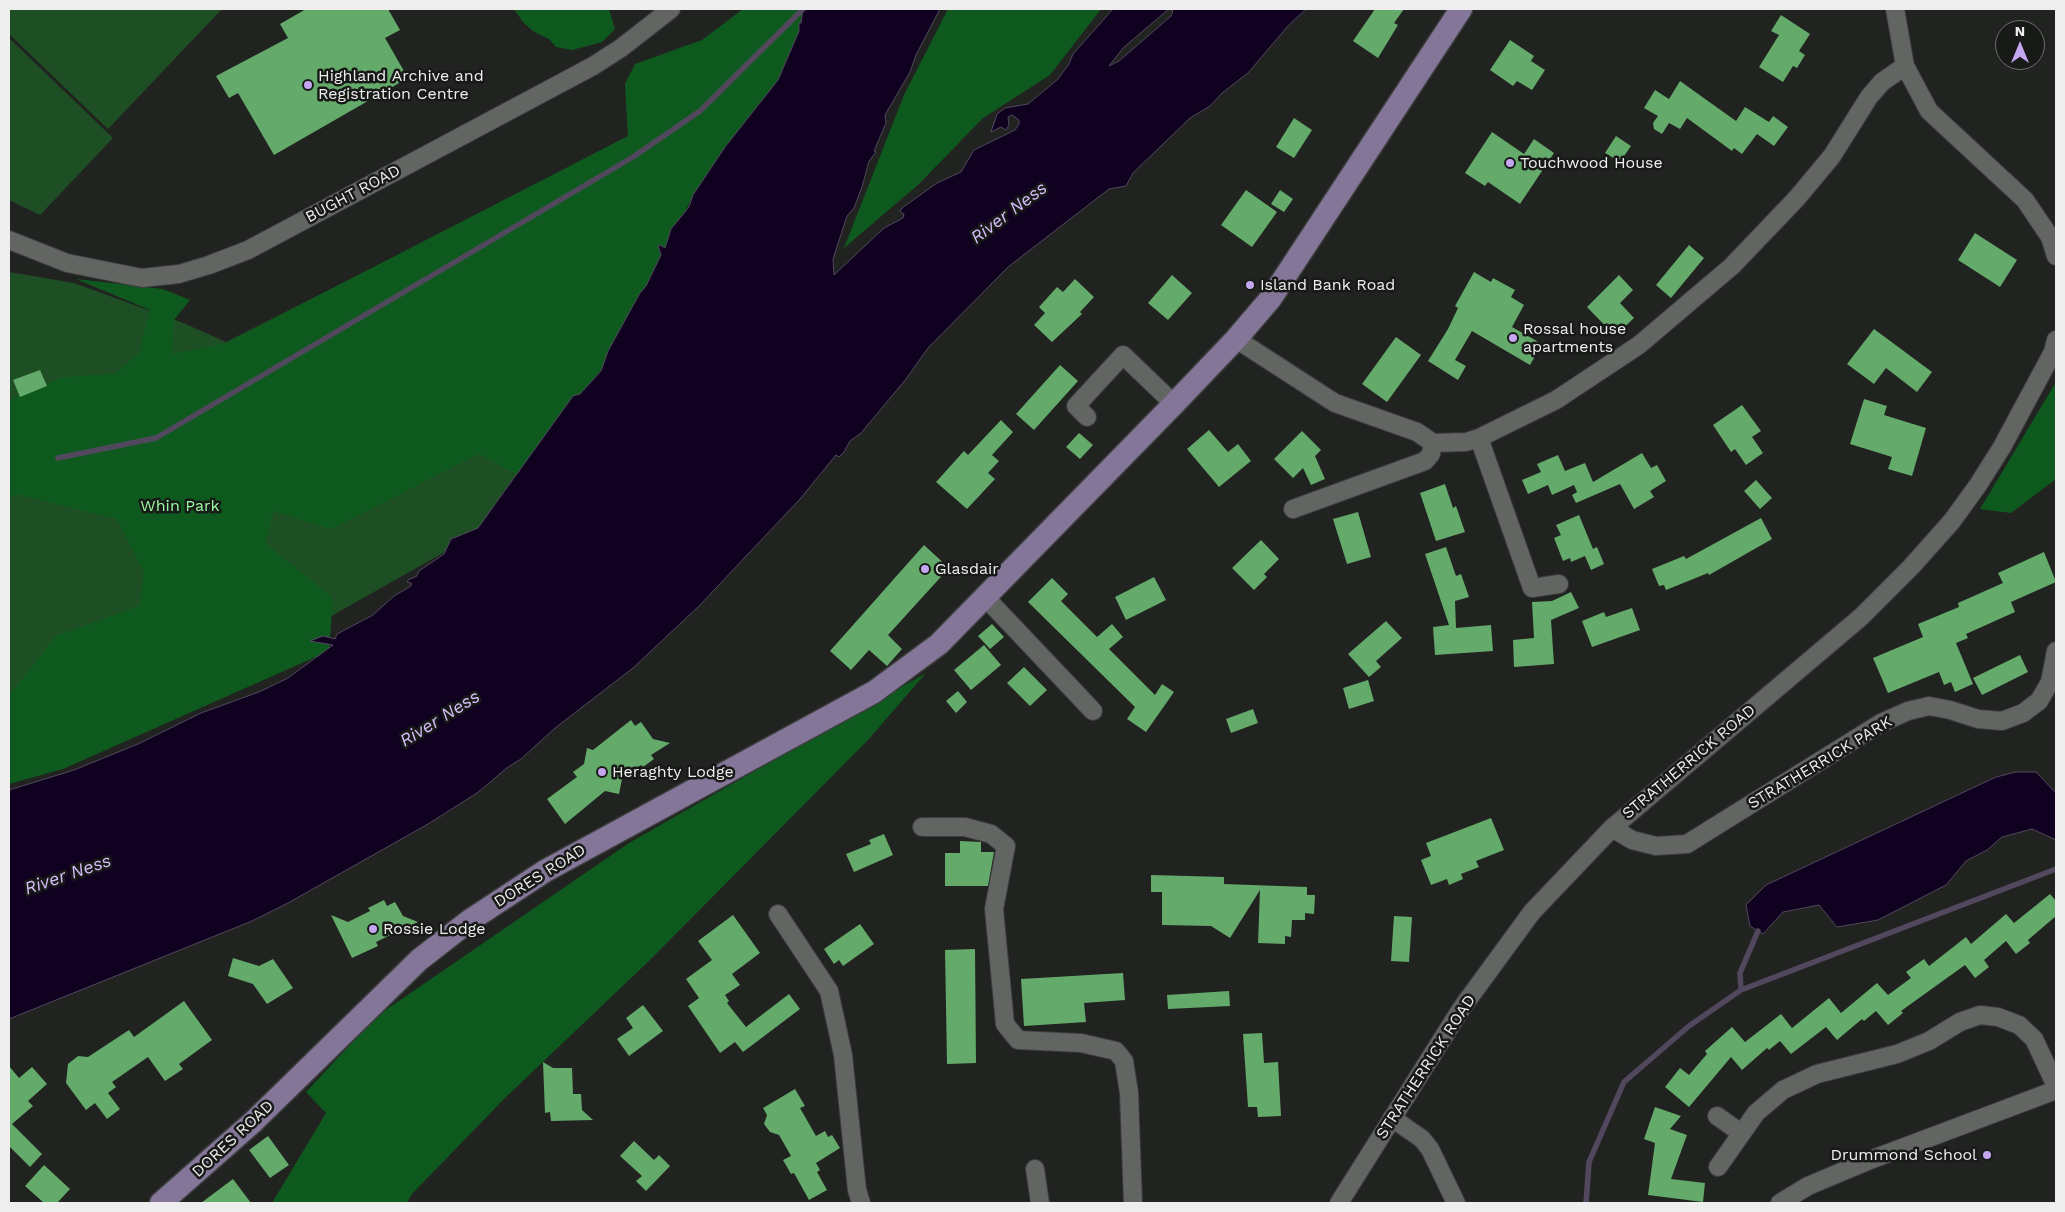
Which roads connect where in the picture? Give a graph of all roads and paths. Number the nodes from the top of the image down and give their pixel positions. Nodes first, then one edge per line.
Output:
1 (671, 9) edge
2 (1461, 9) edge
3 (1895, 9) edge
4 (1905, 66) junction
5 (9, 240) edge
6 (2056, 256) edge
7 (1236, 339) junction
8 (2056, 340) edge
9 (1174, 404) junction
10 (1087, 417) dead end
11 (1479, 438) junction
12 (1433, 444) junction
13 (1293, 509) dead end
14 (1560, 584) dead end
15 (986, 597) junction
16 (2056, 652) edge
17 (1093, 711) dead end
18 (922, 827) dead end
19 (1612, 828) junction
20 (778, 914) dead end
21 (2056, 1086) edge
22 (2056, 1090) edge
23 (1717, 1116) dead end
24 (1392, 1118) junction
25 (1742, 1133) junction
26 (1718, 1167) dead end
27 (1035, 1168) dead end
28 (161, 1203) edge
29 (861, 1203) edge
30 (1040, 1203) edge
31 (1133, 1203) edge
32 (1339, 1203) edge
33 (1456, 1203) edge
34 (1780, 1203) edge

1 - 5 street, BUGHT ROAD
2 - 7 main road
3 - 4 street
4 - 6 street
4 - 11 street
7 - 9 main road
7 - 12 street
8 - 19 street, STRATHERRICK ROAD
9 - 10 street
9 - 15 main road
11 - 12 street
11 - 14 street
12 - 13 street
15 - 17 street
15 - 28 main road, DORES ROAD
16 - 19 street, STRATHERRICK PARK
18 - 31 street
19 - 24 street, STRATHERRICK ROAD
20 - 29 street
21 - 25 street
22 - 34 street
23 - 25 street
24 - 32 street, STRATHERRICK ROAD
24 - 33 street
25 - 26 street
27 - 30 street

